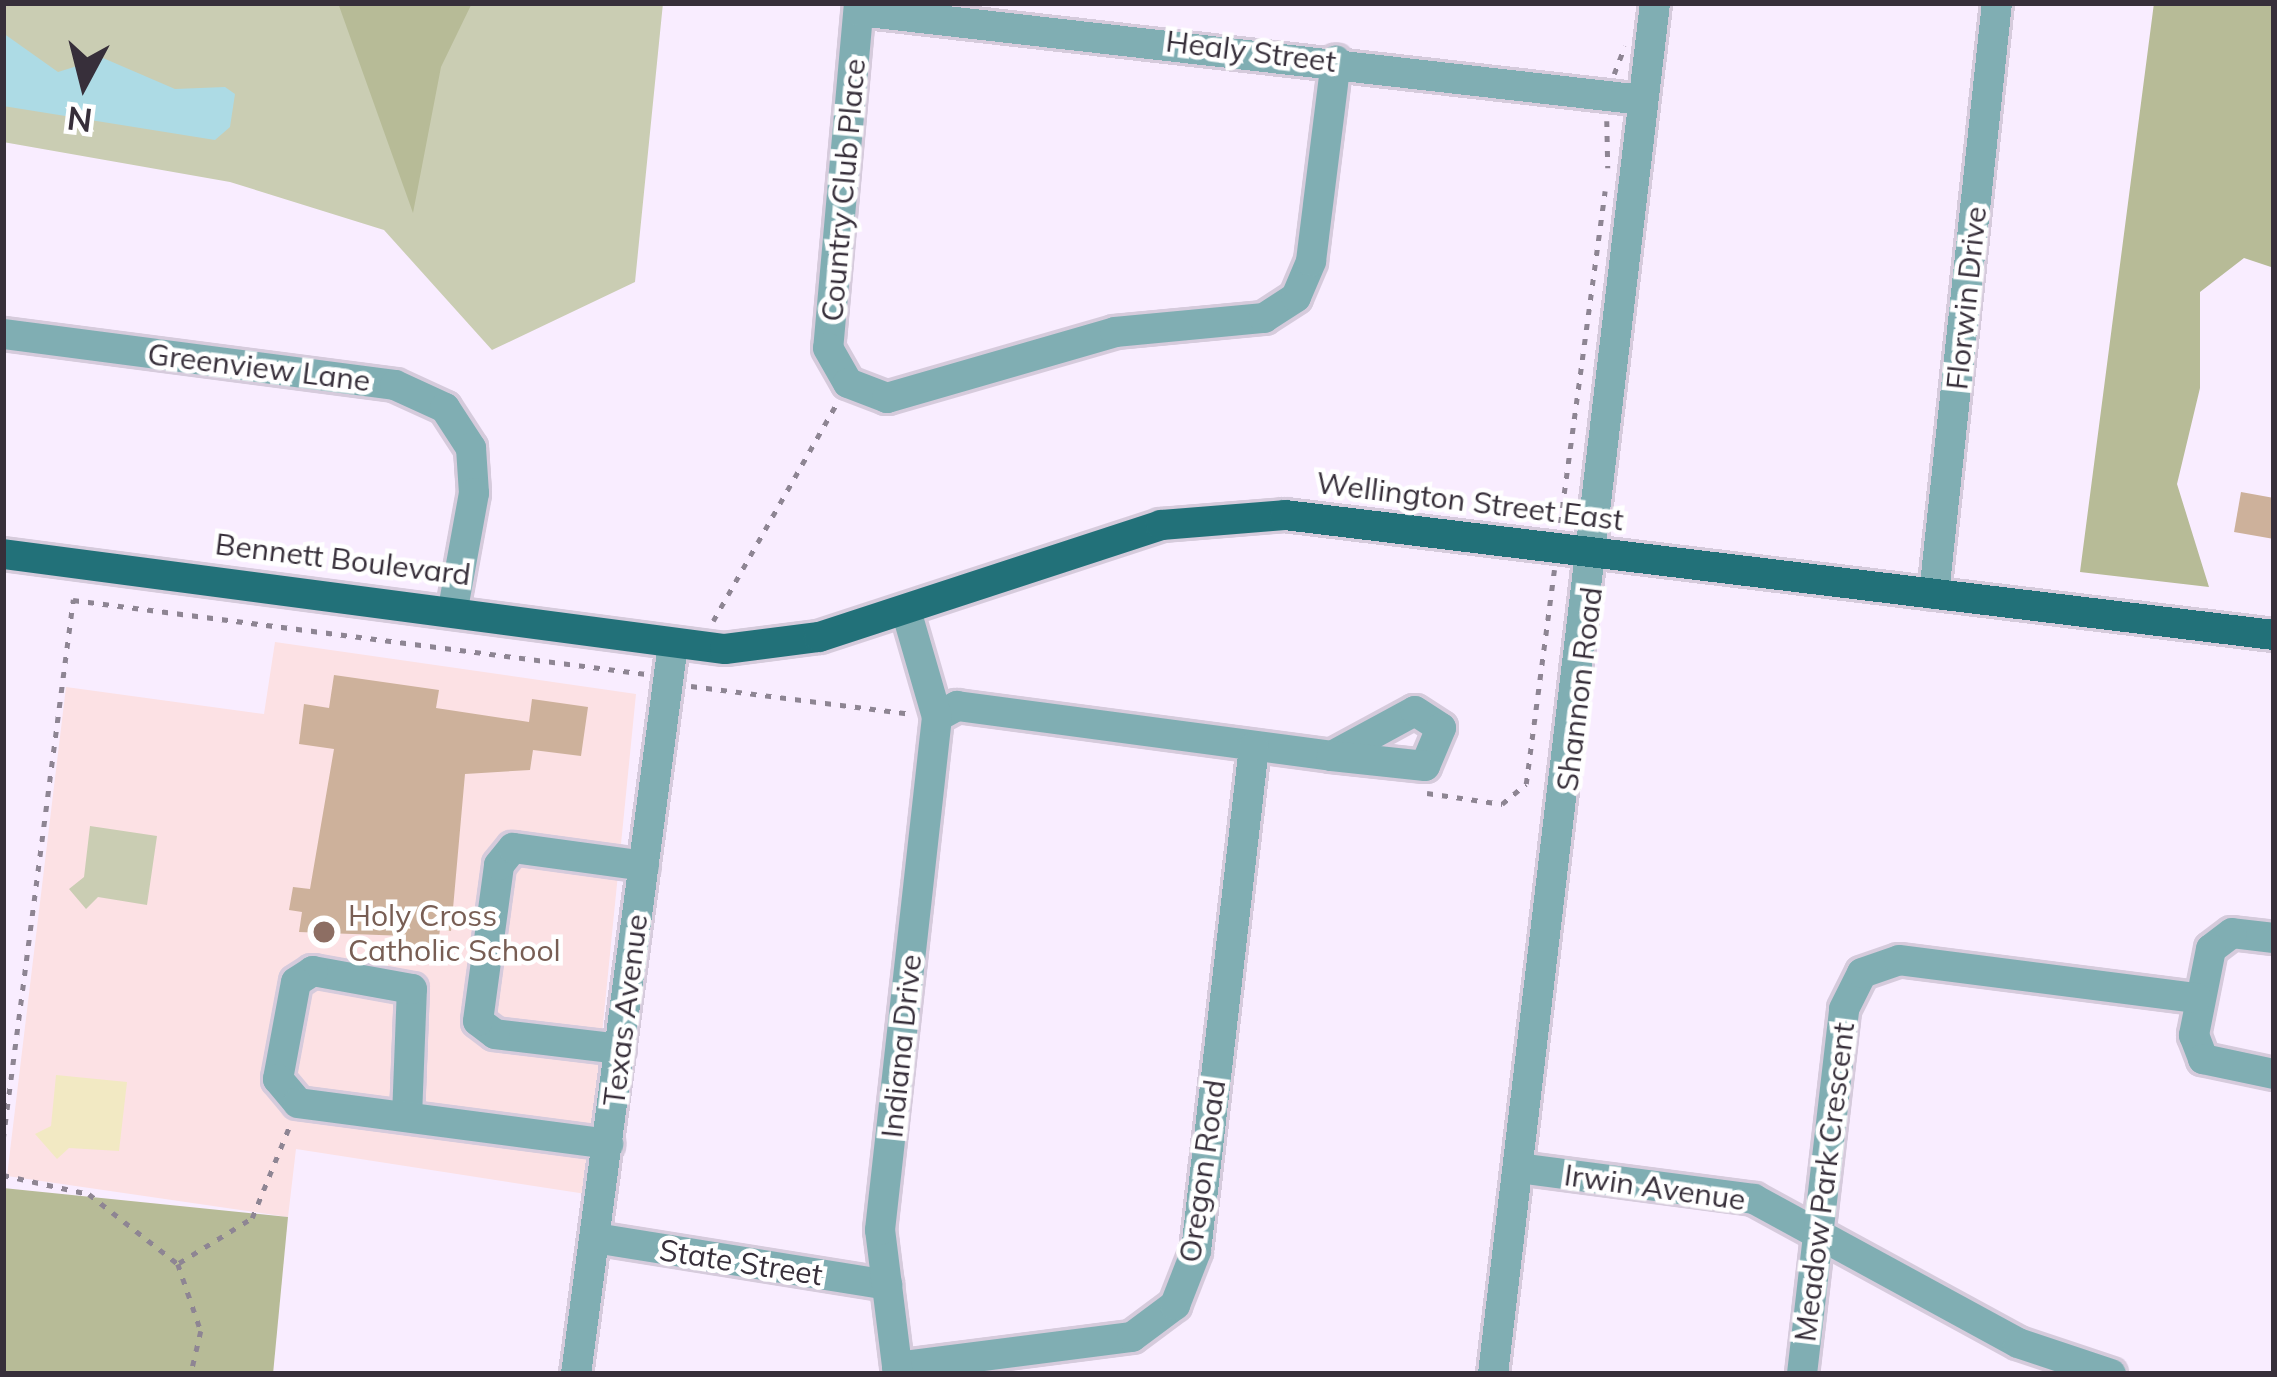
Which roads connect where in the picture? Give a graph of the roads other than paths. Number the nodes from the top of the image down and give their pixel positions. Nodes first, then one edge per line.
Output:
1 (1655, 3) edge
2 (1997, 3) edge
3 (859, 7) edge
4 (1336, 61) junction
5 (1642, 100) junction
6 (3, 334) edge
7 (1596, 553) junction
8 (3, 554) edge
9 (1934, 594) junction
10 (453, 608) junction
11 (906, 610) junction
12 (2274, 635) edge
13 (673, 644) junction
14 (937, 717) junction
15 (1254, 747) junction
16 (1332, 756) dead end
17 (644, 866) junction
18 (2274, 938) edge
19 (2197, 998) junction
20 (620, 1048) junction
21 (2274, 1075) edge
22 (407, 1117) junction
23 (608, 1144) junction
24 (1520, 1168) junction
25 (1819, 1229) junction
26 (595, 1238) junction
27 (887, 1286) junction
28 (898, 1370) edge
29 (576, 1374) edge
30 (1493, 1374) edge
31 (1802, 1374) edge
32 (2110, 1374) edge

1 - 5 street, Shannon Road
2 - 9 street, Florwin Drive
3 - 4 street, Healy Street
3 - 4 street, Country Club Place
4 - 5 street, Healy Street
5 - 7 street, Shannon Road
6 - 10 street, Greenview Lane
7 - 9 main road, Wellington Street East
7 - 11 main road, Wellington Street East
7 - 24 street, Shannon Road
8 - 10 main road, Bennett Boulevard
9 - 12 main road, Wellington Street East
10 - 13 main road, Bennett Boulevard
11 - 13 main road, Wellington Street East
11 - 14 street
13 - 17 street, Texas Avenue
14 - 15 street
14 - 27 street, Indiana Drive
15 - 16 street
15 - 28 street, Oregon Road
17 - 20 street, Texas Avenue
17 - 20 street
18 - 19 street
19 - 21 street
19 - 25 street, Meadow Park Crescent
20 - 23 street, Texas Avenue
22 - 22 street
22 - 23 street
23 - 26 street, Texas Avenue
24 - 25 street, Irwin Avenue
24 - 30 street, Shannon Road
25 - 31 street, Meadow Park Crescent
25 - 32 street, Irwin Avenue
26 - 27 street, State Street
26 - 29 street, Texas Avenue
27 - 28 street, Indiana Drive

